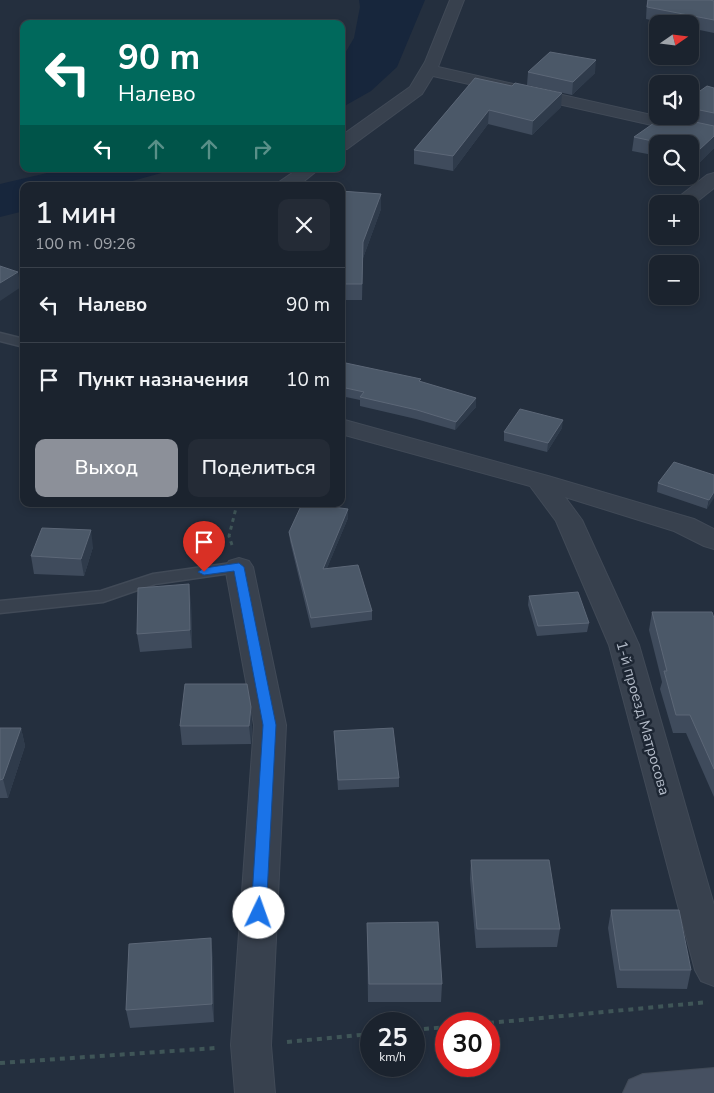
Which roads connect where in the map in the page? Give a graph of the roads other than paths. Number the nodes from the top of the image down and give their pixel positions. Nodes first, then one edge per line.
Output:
1 (457, 0) edge
2 (428, 70) junction
3 (714, 134) edge
4 (345, 142) edge
5 (306, 172) edge
6 (714, 179) edge
7 (292, 182) edge
8 (693, 195) edge
9 (0, 337) edge
10 (20, 342) edge
11 (345, 427) edge
12 (539, 481) junction
13 (714, 540) edge
14 (239, 567) joint
15 (0, 607) edge
16 (714, 970) edge
17 (714, 1087) edge
18 (254, 1093) edge
19 (643, 1093) edge

1 - 2 street
2 - 3 street
2 - 4 street
5 - 7 street
6 - 8 street
9 - 10 lane
11 - 12 street
12 - 13 street
12 - 16 street, 1-й проезд Матросова
14 - 15 lane
14 - 18 street
17 - 19 main road

